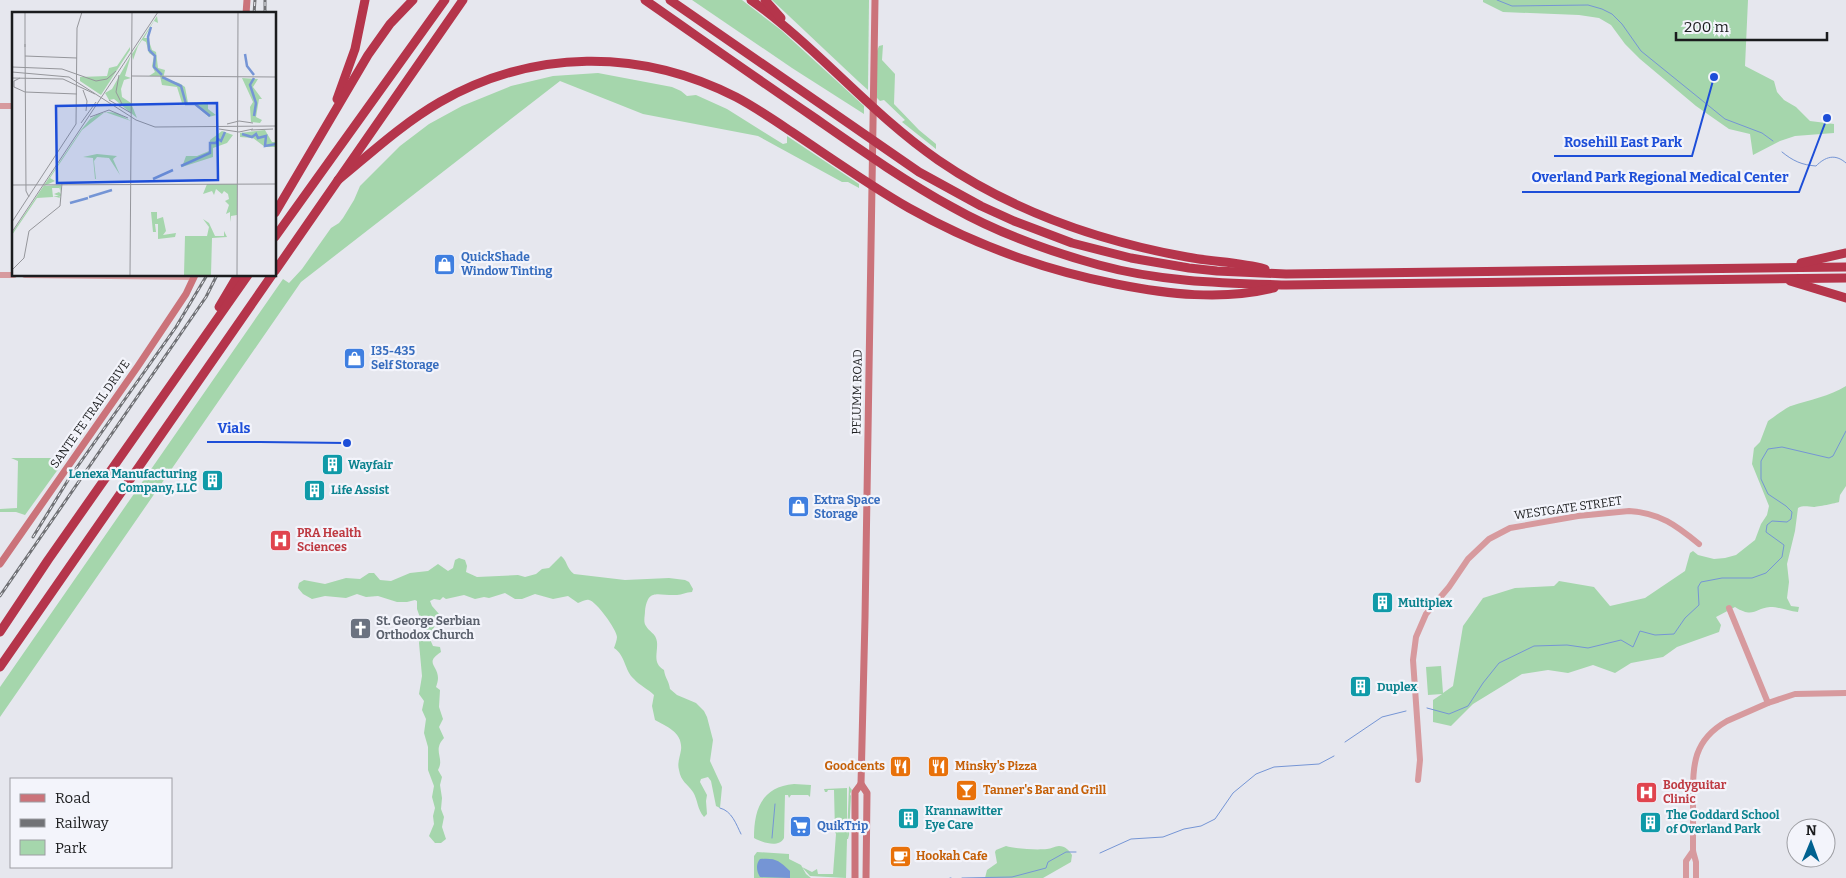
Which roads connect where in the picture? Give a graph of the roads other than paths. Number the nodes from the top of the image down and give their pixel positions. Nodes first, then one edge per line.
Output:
1 (364, 0) edge
2 (413, 0) edge
3 (445, 0) edge
4 (463, 0) edge
5 (645, 0) edge
6 (670, 0) edge
7 (751, 0) edge
8 (765, 0) edge
9 (874, 0) edge
10 (800, 38) junction
11 (329, 120) junction
12 (338, 180) junction
13 (276, 210) edge
14 (276, 236) edge
15 (1846, 253) edge
16 (1846, 266) edge
17 (1784, 267) junction
18 (276, 270) edge
19 (1286, 274) junction
20 (195, 276) edge
21 (237, 276) edge
22 (247, 276) edge
23 (271, 276) edge
24 (1846, 278) edge
25 (1782, 279) junction
26 (1286, 285) junction
27 (1846, 298) edge
28 (187, 360) junction
29 (1699, 544) dead end
30 (0, 564) edge
31 (1728, 608) dead end
32 (0, 632) edge
33 (0, 667) edge
34 (1846, 693) edge
35 (1768, 703) junction
36 (1418, 780) dead end
37 (861, 784) junction
38 (1693, 851) junction
39 (855, 878) edge
40 (866, 878) edge
41 (1686, 878) edge
42 (1696, 878) edge

1 - 11 highway
2 - 11 highway
3 - 14 highway
4 - 12 highway
5 - 26 highway
6 - 19 highway
7 - 10 highway
8 - 10 highway
9 - 37 main road, PFLUMM ROAD
10 - 19 highway
11 - 13 highway
12 - 18 highway
12 - 26 highway
15 - 17 highway
16 - 17 highway
17 - 19 highway
20 - 30 main road, SANTE FE TRAIL DRIVE
21 - 28 highway
22 - 28 highway
23 - 33 highway
24 - 25 highway
25 - 26 highway
25 - 27 highway
28 - 32 highway
29 - 36 street, WESTGATE STREET
31 - 35 street
34 - 35 street
35 - 38 street
37 - 39 main road, PFLUMM ROAD
37 - 40 main road, PFLUMM ROAD
38 - 41 street
38 - 42 street

